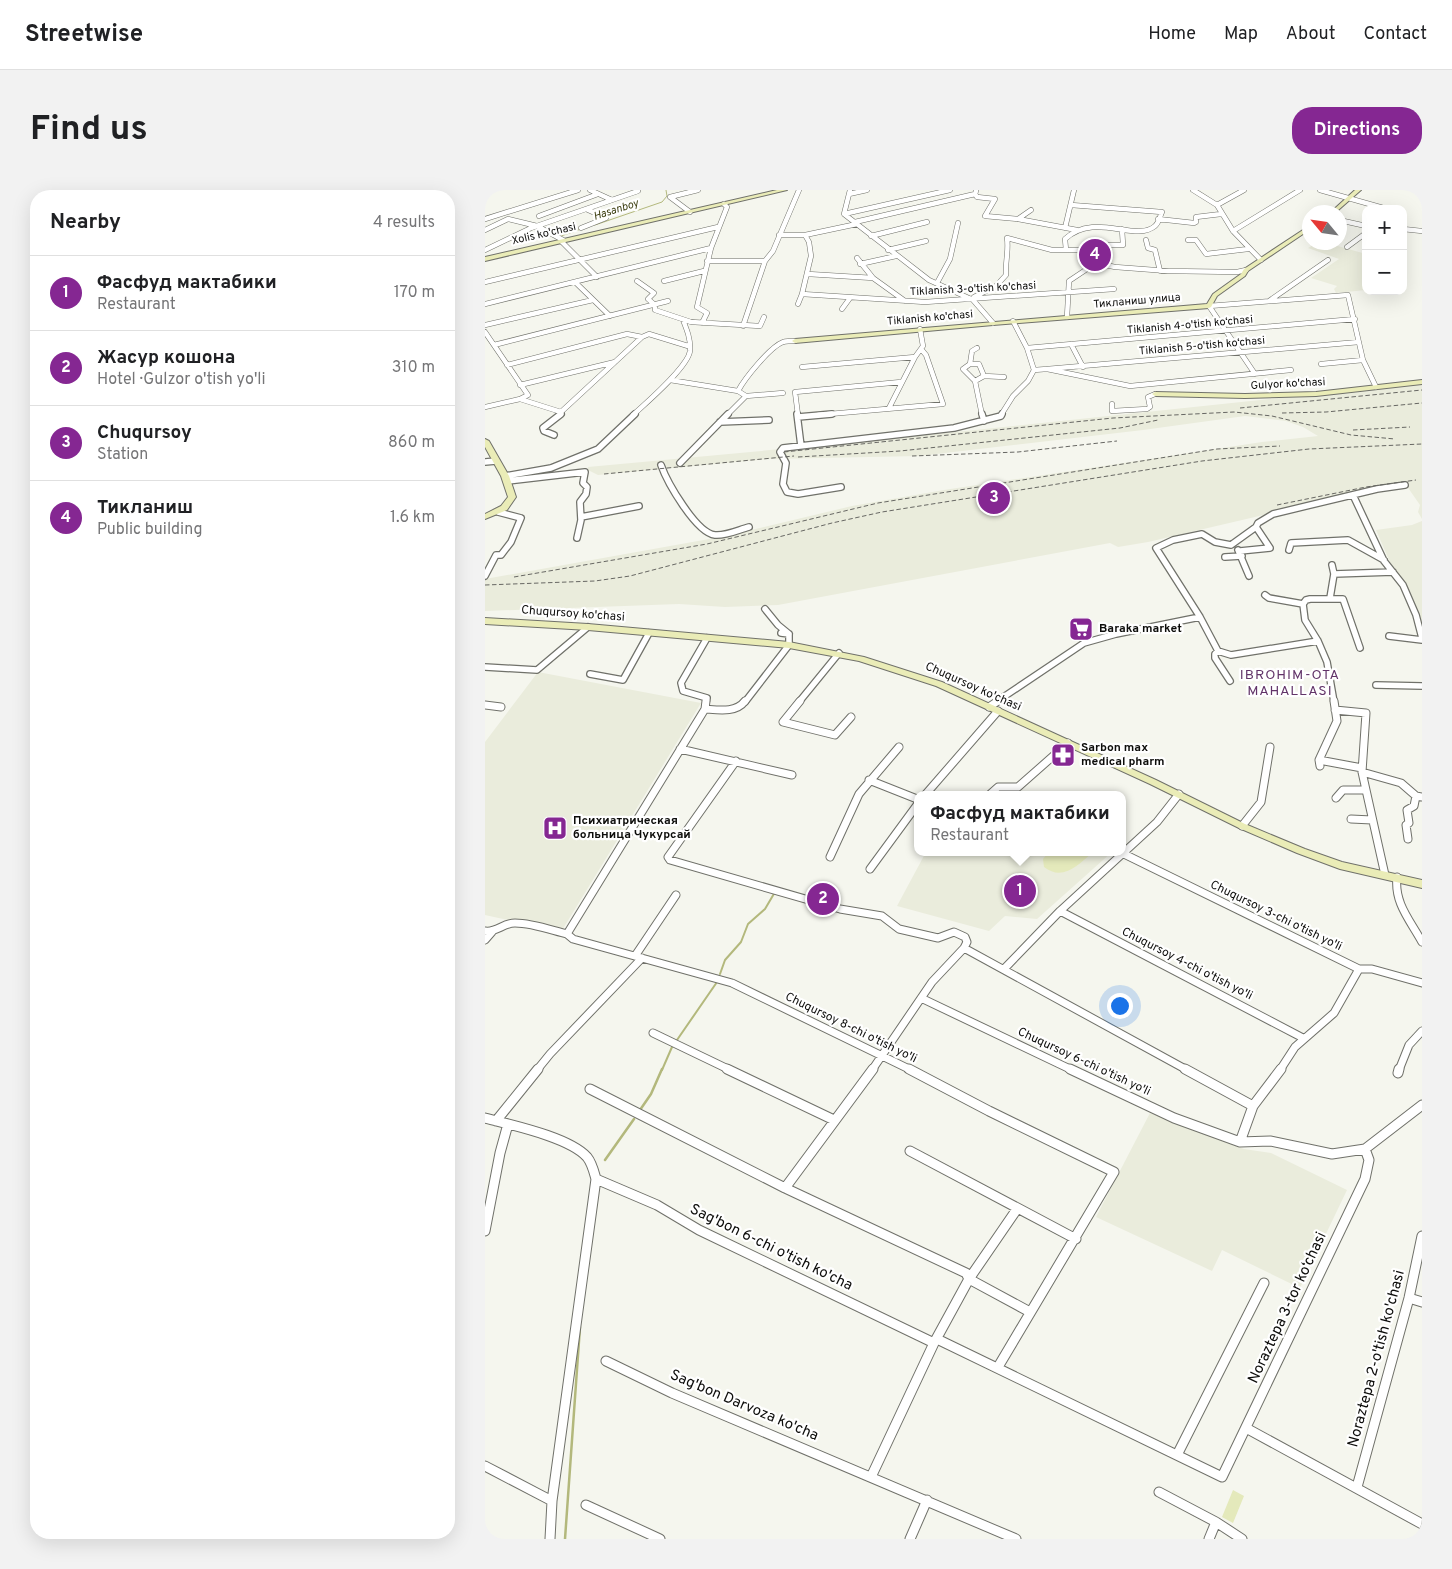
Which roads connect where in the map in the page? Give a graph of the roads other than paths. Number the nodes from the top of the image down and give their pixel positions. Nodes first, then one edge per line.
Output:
1 (577, 190) edge
2 (590, 190) edge
3 (698, 190) edge
4 (784, 190) edge
5 (799, 190) edge
6 (867, 190) edge
7 (950, 190) edge
8 (1075, 190) edge
9 (1193, 190) edge
10 (1244, 190) edge
11 (1299, 190) edge
12 (1320, 190) edge
13 (1358, 190) edge
14 (639, 191) edge
15 (849, 192) edge
16 (976, 192) edge
17 (597, 194) junction
18 (1349, 198) junction
19 (612, 200) junction
20 (1386, 202) dead end
21 (724, 204) junction
22 (1071, 205) junction
23 (1217, 205) junction
24 (1341, 205) edge
25 (1374, 205) edge
26 (1387, 205) edge
27 (585, 209) junction
28 (1031, 210) dead end
29 (690, 212) junction
30 (844, 214) junction
31 (1221, 214) junction
32 (539, 216) dead end
33 (485, 219) edge
34 (1018, 219) junction
35 (1158, 220) junction
36 (927, 222) dead end
37 (1347, 222) edge
38 (856, 223) junction
39 (958, 223) dead end
40 (1362, 225) edge
41 (537, 226) junction
42 (718, 227) junction
43 (1065, 228) junction
44 (1122, 228) junction
45 (485, 230) edge
46 (1077, 230) junction
47 (1407, 230) edge
48 (1233, 231) junction
49 (1422, 231) edge
50 (592, 233) junction
51 (1302, 233) edge
52 (779, 235) junction
53 (805, 235) junction
54 (871, 236) junction
55 (1362, 236) edge
56 (562, 240) junction
57 (1146, 240) dead end
58 (1187, 240) dead end
59 (926, 241) dead end
60 (1347, 247) dead end
61 (711, 248) junction
62 (1248, 249) junction
63 (485, 250) edge
64 (888, 250) junction
65 (1065, 250) junction
66 (1079, 250) junction
67 (895, 256) junction
68 (485, 258) edge
69 (857, 258) dead end
70 (579, 260) junction
71 (1261, 260) junction
72 (1328, 260) dead end
73 (707, 261) junction
74 (765, 261) junction
75 (1096, 263) junction
76 (860, 264) junction
77 (1246, 270) junction
78 (704, 271) junction
79 (1161, 271) junction
80 (808, 274) junction
81 (597, 277) junction
82 (873, 278) junction
83 (637, 281) dead end
84 (664, 281) dead end
85 (485, 282) edge
86 (575, 282) junction
87 (937, 284) junction
88 (1114, 289) dead end
89 (1067, 292) junction
90 (803, 294) junction
91 (849, 298) junction
92 (969, 299) junction
93 (593, 300) junction
94 (667, 301) dead end
95 (906, 302) junction
96 (1267, 302) junction
97 (485, 304) edge
98 (798, 304) dead end
99 (655, 305) junction
100 (1209, 306) junction
101 (842, 308) dead end
102 (610, 316) junction
103 (764, 317) dead end
104 (1067, 317) junction
105 (1355, 319) junction
106 (683, 320) junction
107 (1013, 321) junction
108 (993, 322) junction
109 (702, 323) junction
110 (485, 325) edge
111 (743, 326) junction
112 (760, 326) junction
113 (920, 329) junction
114 (1226, 330) junction
115 (485, 332) edge
116 (755, 332) dead end
117 (642, 338) junction
118 (795, 341) joint
119 (1359, 342) junction
120 (1071, 344) junction
121 (494, 345) junction
122 (688, 346) junction
123 (977, 348) dead end
124 (1027, 348) junction
125 (921, 349) junction
126 (1241, 353) junction
127 (915, 357) junction
128 (1363, 360) junction
129 (616, 362) junction
130 (970, 364) junction
131 (1321, 364) dead end
132 (507, 365) junction
133 (802, 367) dead end
134 (1083, 367) junction
135 (1047, 369) junction
136 (1034, 370) junction
137 (1291, 370) dead end
138 (1255, 374) junction
139 (984, 376) junction
140 (1004, 377) dead end
141 (670, 380) junction
142 (975, 381) junction
143 (901, 382) junction
144 (1422, 382) edge
145 (520, 385) junction
146 (1130, 386) junction
147 (1376, 388) junction
148 (738, 391) junction
149 (783, 393) dead end
150 (1155, 394) junction
151 (746, 396) junction
152 (520, 399) junction
153 (1112, 404) dead end
154 (485, 407) edge
155 (889, 408) junction
156 (561, 412) junction
157 (798, 417) junction
158 (769, 420) dead end
159 (720, 422) junction
160 (981, 422) junction
161 (554, 435) dead end
162 (485, 441) edge
163 (801, 446) junction
164 (496, 461) junction
165 (485, 462) edge
166 (679, 463) dead end
167 (661, 465) dead end
168 (506, 478) junction
169 (1405, 486) dead end
170 (841, 487) dead end
171 (1353, 495) junction
172 (639, 506) dead end
173 (498, 512) junction
174 (485, 517) edge
175 (581, 517) junction
176 (749, 527) dead end
177 (1256, 528) junction
178 (577, 538) dead end
179 (1231, 545) junction
180 (1289, 550) dead end
181 (1241, 553) junction
182 (1225, 557) dead end
183 (1384, 561) junction
184 (1332, 565) dead end
185 (1393, 572) junction
186 (1334, 574) junction
187 (485, 576) edge
188 (1249, 576) dead end
189 (1265, 595) dead end
190 (1330, 598) junction
191 (1303, 604) junction
192 (765, 610) dead end
193 (1200, 617) junction
194 (485, 621) edge
195 (588, 627) junction
196 (649, 633) junction
197 (781, 633) dead end
198 (789, 634) junction
199 (1389, 636) dead end
200 (707, 638) junction
201 (1422, 639) edge
202 (1318, 640) junction
203 (789, 644) junction
204 (1360, 648) dead end
205 (1218, 651) junction
206 (839, 653) junction
207 (485, 666) edge
208 (590, 674) dead end
209 (1230, 681) dead end
210 (1376, 685) dead end
211 (1422, 686) edge
212 (485, 705) edge
213 (501, 707) dead end
214 (705, 709) junction
215 (994, 709) junction
216 (1335, 710) junction
217 (851, 717) dead end
218 (1068, 743) junction
219 (899, 747) dead end
220 (1270, 747) dead end
221 (680, 749) junction
222 (736, 761) junction
223 (1362, 770) junction
224 (792, 775) dead end
225 (869, 780) junction
226 (1366, 790) junction
227 (928, 791) edge
228 (994, 791) edge
229 (1179, 794) junction
230 (1419, 796) edge
231 (914, 798) edge
232 (1336, 798) dead end
233 (914, 809) edge
234 (1351, 819) dead end
235 (1372, 820) junction
236 (1243, 826) junction
237 (1408, 839) dead end
238 (1126, 852) edge
239 (1126, 855) edge
240 (830, 856) dead end
241 (1122, 856) edge
242 (870, 869) dead end
243 (1385, 875) junction
244 (1397, 877) junction
245 (1422, 884) edge
246 (676, 895) dead end
247 (1060, 911) junction
248 (488, 931) edge
249 (567, 934) junction
250 (485, 940) edge
251 (1422, 942) edge
252 (964, 948) junction
253 (638, 957) junction
254 (1359, 969) junction
255 (1004, 970) junction
256 (1422, 983) edge
257 (921, 998) junction
258 (1422, 1031) edge
259 (653, 1033) dead end
260 (1303, 1038) junction
261 (883, 1055) junction
262 (1398, 1073) dead end
263 (590, 1089) dead end
264 (1422, 1105) edge
265 (1253, 1106) junction
266 (485, 1118) edge
267 (834, 1120) junction
268 (496, 1121) junction
269 (508, 1124) junction
270 (1240, 1142) junction
271 (1365, 1149) junction
272 (910, 1151) dead end
273 (596, 1179) junction
274 (785, 1188) junction
275 (1017, 1209) junction
276 (485, 1231) edge
277 (1422, 1236) edge
278 (1076, 1239) junction
279 (969, 1279) junction
280 (1264, 1283) dead end
281 (1409, 1298) junction
282 (1422, 1302) edge
283 (1030, 1312) junction
284 (936, 1341) junction
285 (606, 1361) dead end
286 (998, 1366) junction
287 (1246, 1428) junction
288 (1177, 1455) junction
289 (485, 1466) edge
290 (871, 1477) junction
291 (1222, 1477) joint
292 (1357, 1487) junction
293 (1159, 1492) dead end
294 (927, 1500) junction
295 (551, 1501) junction
296 (586, 1505) dead end
297 (1215, 1522) junction
298 (1422, 1524) edge
299 (550, 1539) edge
300 (661, 1539) edge
301 (910, 1539) edge
302 (1016, 1539) edge
303 (1209, 1539) edge
304 (1242, 1539) edge

1 - 33 street
2 - 17 street
3 - 29 street
4 - 21 street, Xolis ko'chasi
5 - 52 street
6 - 15 street
7 - 30 street
8 - 22 street
9 - 23 street
10 - 23 street
11 - 48 street
12 - 18 street
13 - 18 street
14 - 19 street
15 - 30 street
16 - 34 street
16 - 38 street
17 - 19 street
17 - 32 street
18 - 24 street
18 - 25 street
19 - 27 street
20 - 26 street
21 - 29 street, Xolis ko'chasi
21 - 42 street
22 - 35 street
22 - 43 street
23 - 31 street
27 - 41 street
27 - 50 street
28 - 34 street
29 - 50 street, Xolis ko'chasi
30 - 38 street
31 - 35 street
31 - 48 street
34 - 43 street
35 - 44 street
36 - 54 street
37 - 40 street
38 - 53 street
38 - 54 street
39 - 87 street
41 - 45 street
41 - 56 street
41 - 63 street
42 - 61 street
42 - 70 street
43 - 46 street
44 - 46 street
44 - 66 street
46 - 65 street
47 - 49 street
48 - 62 street
50 - 56 street, Xolis ko'chasi
51 - 71 street
52 - 53 street
52 - 74 street
53 - 80 street
54 - 64 street
55 - 60 street
56 - 68 street, Xolis ko'chasi
56 - 70 street
57 - 79 street
58 - 62 street
59 - 64 street
61 - 73 street
61 - 81 street
62 - 71 street
64 - 67 street
65 - 66 street
65 - 92 street
66 - 75 street
67 - 76 street
67 - 87 street
69 - 76 street
70 - 81 street
70 - 85 street
71 - 77 street
72 - 96 street
73 - 74 street
73 - 78 street
74 - 111 street
75 - 79 street
75 - 89 street
76 - 82 street
77 - 79 street
77 - 100 street
78 - 84 street
78 - 109 street
80 - 82 street
80 - 90 street
81 - 86 street
82 - 95 street
83 - 99 street
86 - 93 street
86 - 97 street
87 - 92 street
88 - 89 street, Tiklanish 3-o'tish ko'chasi
89 - 92 street, Tiklanish 3-o'tish ko'chasi
89 - 104 street
90 - 91 street, Tiklanish 3-o'tish ko'chasi
90 - 98 street
91 - 95 street, Tiklanish 3-o'tish ko'chasi
91 - 101 street
92 - 95 street, Tiklanish 3-o'tish ko'chasi
92 - 108 street
93 - 102 street
93 - 110 street
94 - 99 street
96 - 100 street
96 - 105 street
99 - 102 street
99 - 106 street
100 - 104 street, Тикланиш улица
100 - 114 street
102 - 121 street
103 - 112 street
104 - 107 street, Tiklanish ko'chasi
105 - 114 street, Tiklanish 4-o'tish ko‘chasi
105 - 119 street
106 - 109 street
106 - 122 street
107 - 108 street, Tiklanish ko'chasi
107 - 124 street
108 - 113 street, Tiklanish ko'chasi
109 - 111 street
111 - 112 street
112 - 116 street
113 - 118 street, Tiklanish ko'chasi
113 - 125 street
114 - 120 street, Tiklanish 4-o'tish ko‘chasi
114 - 126 street
115 - 121 street
117 - 122 street
117 - 129 street
117 - 132 street
118 - 148 street
119 - 126 street, Tiklanish 5-o'tish ko‘chasi
119 - 128 street
120 - 124 street, Tiklanish 4-o'tish ko‘chasi
120 - 134 street
121 - 132 street
122 - 141 street
123 - 130 street
124 - 136 street
125 - 127 street
125 - 155 street
126 - 134 street, Tiklanish 5-o'tish ko‘chasi
126 - 138 street
127 - 133 street
127 - 143 street
128 - 131 street
128 - 147 street
129 - 145 street
129 - 156 street
130 - 139 street
130 - 142 street
132 - 145 street
134 - 135 street, Tiklanish 5-o'tish ko‘chasi
135 - 136 street
135 - 146 street
136 - 160 street
137 - 138 street
138 - 146 street
139 - 140 street
139 - 142 street
141 - 148 street
141 - 168 street
142 - 160 street
143 - 155 street
143 - 157 street
144 - 147 street, Gulyor ko'chasi
145 - 152 street
146 - 150 street
147 - 150 street, Gulyor ko'chasi
148 - 151 street
149 - 151 street
150 - 153 street
151 - 159 street
152 - 154 street
152 - 156 street
155 - 157 street
156 - 161 street
157 - 163 street
158 - 159 street
159 - 166 street
160 - 163 street
162 - 164 street
163 - 170 street
164 - 165 street
164 - 168 street
167 - 176 street
168 - 173 street
168 - 175 street
169 - 171 street
171 - 177 street
171 - 183 street
172 - 175 street
173 - 174 street
173 - 187 street
175 - 178 street
177 - 179 street
177 - 181 street
179 - 181 street
179 - 193 street
180 - 183 street
181 - 182 street
181 - 188 street
183 - 185 street
184 - 186 street
185 - 186 street
185 - 201 street
186 - 190 street
189 - 191 street
190 - 191 street
190 - 204 street
191 - 202 street
192 - 198 street
193 - 205 street
193 - 215 street
194 - 195 street, Chuqursoy ko'chasi
195 - 196 street, Chuqursoy ko'chasi
195 - 207 street
196 - 200 street, Chuqursoy ko'chasi
196 - 208 street
197 - 198 street
198 - 203 street
199 - 201 street
200 - 203 street, Chuqursoy ko'chasi
200 - 214 street
202 - 205 street
202 - 216 street
203 - 206 street, Chuqursoy ko'chasi
203 - 214 street
205 - 209 street
206 - 215 street, Chuqursoy ko'chasi
206 - 217 street
210 - 211 street
212 - 213 street
214 - 221 street
215 - 218 street, Chuqursoy ko'chasi
215 - 227 street
216 - 223 street
216 - 223 street
218 - 228 street
218 - 229 street, Chuqursoy ko'chasi
219 - 225 street
220 - 236 street
221 - 222 street
221 - 249 street
222 - 224 street
222 - 252 street
223 - 226 street
223 - 230 street
225 - 231 street
225 - 240 street
226 - 232 street
226 - 235 street
229 - 236 street, Chuqursoy ko'chasi
229 - 238 street
230 - 237 street
233 - 242 street
234 - 235 street
235 - 243 street
236 - 243 street, Chuqursoy ko'chasi
239 - 254 street, Chuqursoy 3-chi o'tish yo'li
241 - 247 street
243 - 244 street, Chuqursoy ko'chasi
244 - 245 street, Chuqursoy ko'chasi
244 - 251 street
246 - 253 street
247 - 255 street
247 - 260 street, Chuqursoy 4-chi o'tish yo'li
248 - 249 street, Chuqursoy 8-chi o'tish yo'li
248 - 250 street
249 - 253 street, Chuqursoy 8-chi o'tish yo'li
252 - 255 street
252 - 257 street
253 - 261 street, Chuqursoy 8-chi o'tish yo'li
253 - 268 street
254 - 256 street, Chuqursoy 3-chi o'tish yo'li
254 - 260 street
255 - 265 street
257 - 261 street
257 - 270 street, Chuqursoy 6-chi o'tish yo'li
258 - 262 street
259 - 267 street
260 - 265 street
261 - 267 street
261 - 278 street, Chuqursoy 8-chi o'tish yo'li
263 - 274 street
264 - 271 street
265 - 270 street
266 - 268 street
267 - 274 street
268 - 269 street
269 - 273 street
269 - 276 street
270 - 271 street
271 - 287 street, Noraztepa 3-tor ko‘chasi
272 - 275 street
273 - 284 street, Sag'bon 6-chi o'tish ko'cha
273 - 295 street
274 - 279 street
275 - 278 street
275 - 279 street
277 - 281 street, Noraztepa 2-o'tish ko'chasi
278 - 283 street
279 - 283 street
279 - 284 street
280 - 288 street
281 - 282 street
281 - 292 street, Noraztepa 2-o'tish ko'chasi
283 - 286 street
284 - 286 street, Sag'bon 6-chi o'tish ko'cha
284 - 290 street
285 - 290 street, Sag'bon Darvoza ko'cha
286 - 288 street, Sag'bon 6-chi o'tish ko'cha
287 - 291 street, Noraztepa 3-tor ko‘chasi
287 - 292 street
288 - 291 street, Sag'bon 6-chi o'tish ko'cha
289 - 295 street
290 - 294 street, Sag'bon Darvoza ko'cha
292 - 298 street
293 - 297 street
294 - 301 street
294 - 302 street, Sag'bon Darvoza ko'cha
295 - 299 street
296 - 300 street
297 - 303 street
297 - 304 street

